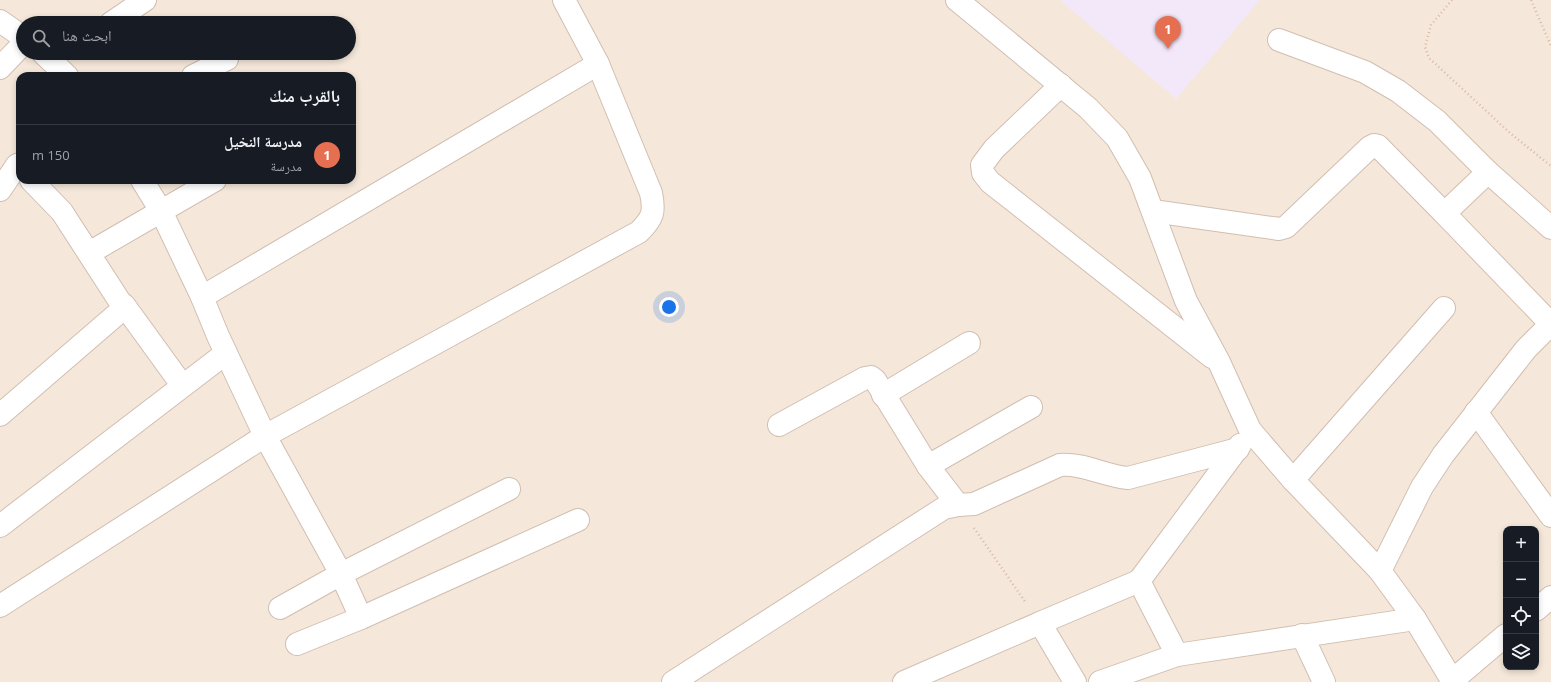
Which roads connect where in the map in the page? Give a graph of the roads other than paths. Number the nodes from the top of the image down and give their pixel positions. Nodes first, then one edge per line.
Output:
1 (145, 0) edge
2 (564, 0) edge
3 (957, 0) edge
4 (121, 16) edge
5 (0, 21) edge
6 (16, 32) edge
7 (1279, 40) dead end
8 (16, 51) edge
9 (225, 60) edge
10 (598, 64) junction
11 (0, 68) edge
12 (201, 72) edge
13 (1061, 86) junction
14 (1488, 172) junction
15 (16, 175) edge
16 (36, 184) edge
17 (144, 184) edge
18 (208, 184) edge
19 (0, 190) edge
20 (161, 211) junction
21 (1153, 211) junction
22 (1443, 212) junction
23 (1551, 228) edge
24 (89, 253) junction
25 (202, 297) junction
26 (124, 305) junction
27 (1444, 308) dead end
28 (1551, 324) edge
29 (969, 343) dead end
30 (226, 353) junction
31 (1219, 362) junction
32 (182, 386) junction
33 (883, 395) junction
34 (1031, 407) dead end
35 (1476, 412) junction
36 (0, 415) edge
37 (779, 426) dead end
38 (1250, 430) junction
39 (265, 436) junction
40 (1238, 449) junction
41 (928, 466) junction
42 (1293, 480) junction
43 (509, 489) dead end
44 (958, 504) junction
45 (1551, 516) edge
46 (578, 520) dead end
47 (0, 526) edge
48 (1380, 571) junction
49 (341, 574) junction
50 (1139, 581) junction
51 (1551, 597) edge
52 (0, 606) edge
53 (1539, 607) edge
54 (280, 608) dead end
55 (361, 618) junction
56 (1415, 619) junction
57 (1040, 623) junction
58 (1302, 635) junction
59 (1503, 638) edge
60 (297, 644) dead end
61 (1177, 655) junction
62 (1453, 681) edge
63 (673, 682) edge
64 (904, 682) edge
65 (1075, 682) edge
66 (1100, 682) edge
67 (1324, 682) edge

1 - 4 street
2 - 10 street
3 - 13 street
5 - 6 street
7 - 14 street
8 - 11 street
9 - 12 street
10 - 25 street
10 - 39 street
13 - 21 street
13 - 31 street
14 - 22 street
14 - 23 street
15 - 19 street
16 - 24 street
17 - 20 street
18 - 20 street
20 - 24 street
20 - 25 street
21 - 22 street
21 - 31 street
22 - 28 street
24 - 26 street
25 - 30 street
26 - 32 street
26 - 36 street
27 - 42 street
28 - 35 street
29 - 33 street
30 - 32 street
30 - 39 street
31 - 38 street
32 - 47 street
33 - 37 street
33 - 41 street
34 - 41 street
35 - 45 street
35 - 48 street
38 - 40 street
38 - 42 street
39 - 49 street
39 - 52 street
40 - 44 street
40 - 50 street
41 - 44 street
42 - 48 street
43 - 49 street
44 - 63 street
46 - 55 street
48 - 56 street
49 - 54 street
49 - 55 street
50 - 57 street
50 - 61 street
51 - 53 street
55 - 60 street
56 - 58 street
56 - 62 street
57 - 64 street
57 - 65 street
58 - 61 street
58 - 67 street
59 - 62 street
61 - 66 street

